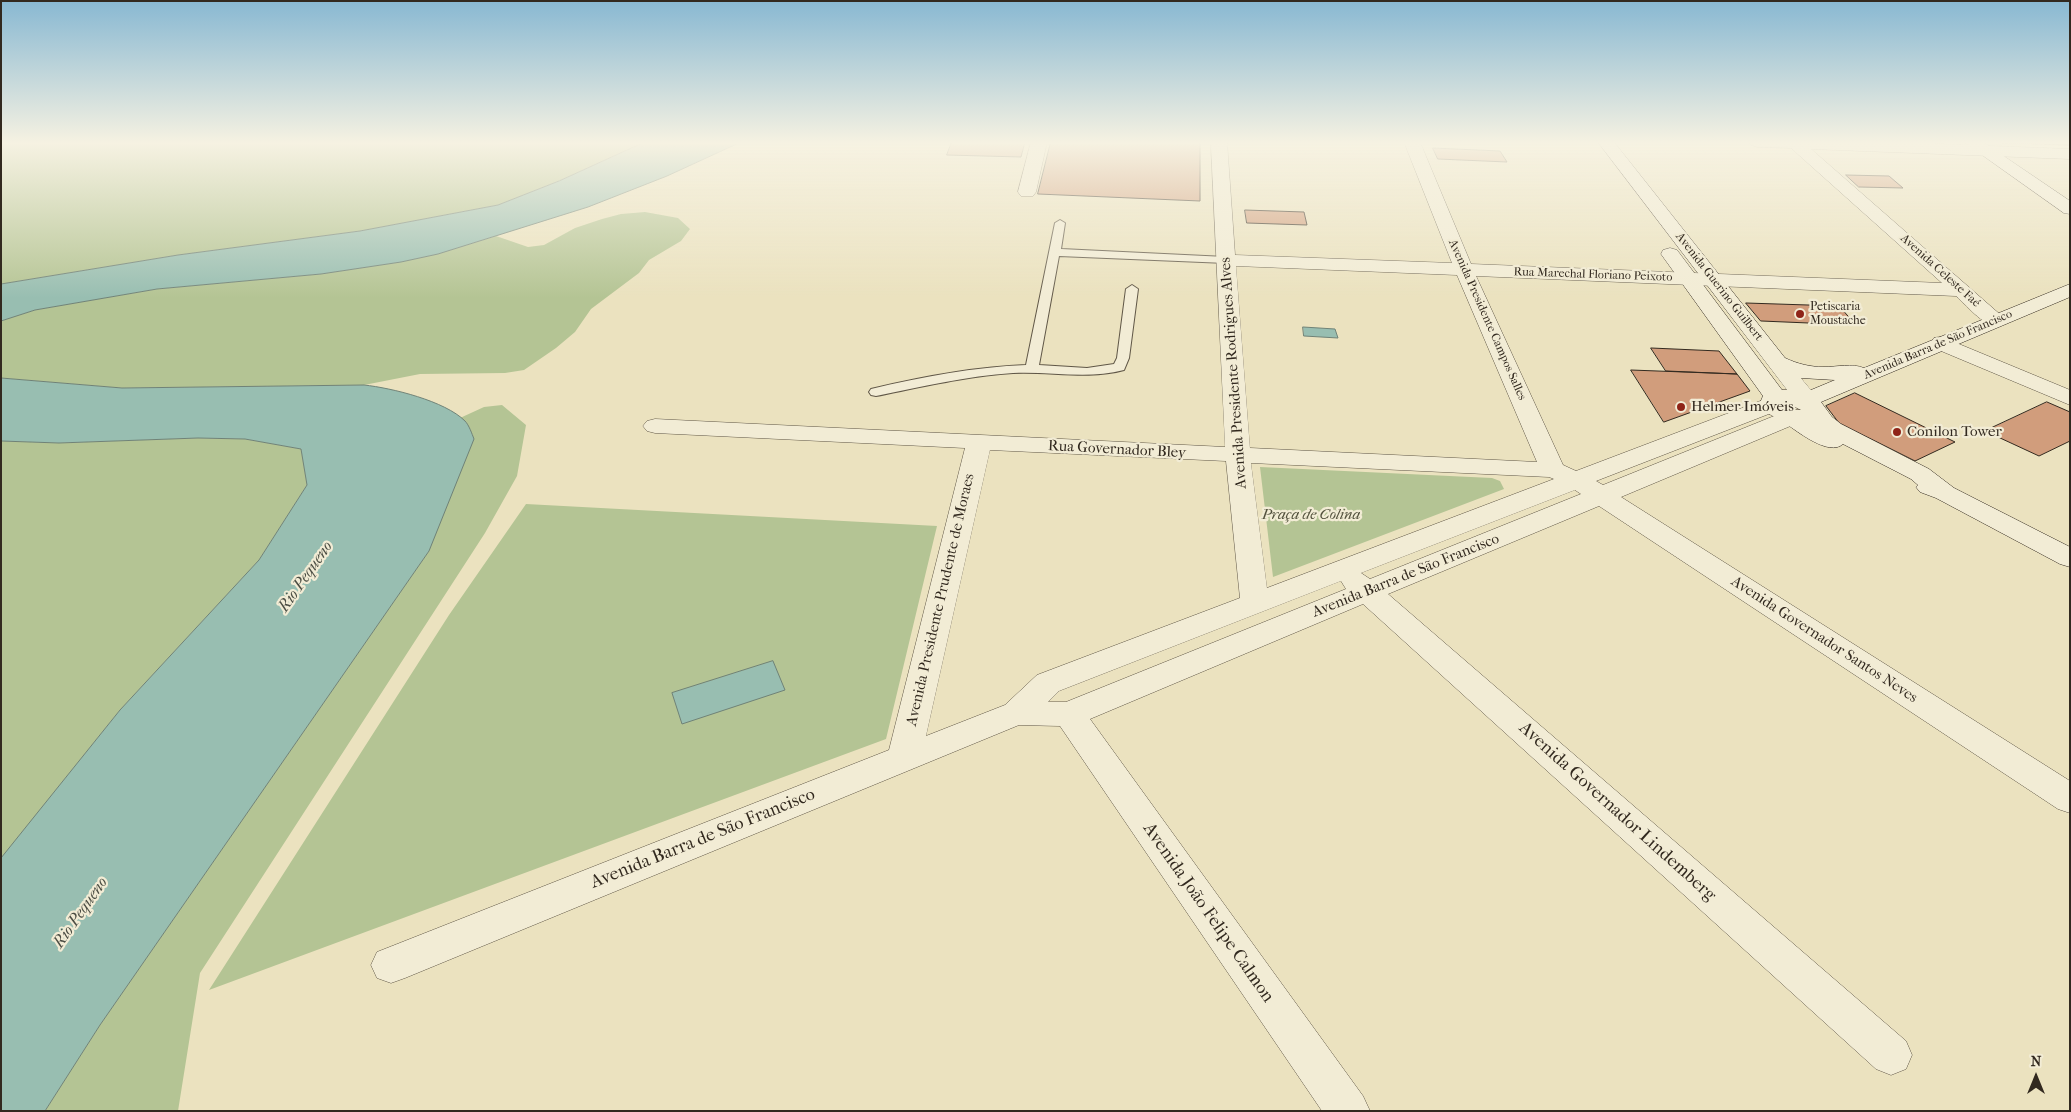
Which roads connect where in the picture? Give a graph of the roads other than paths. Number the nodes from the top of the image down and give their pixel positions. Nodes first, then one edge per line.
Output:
1 (1222, 194) edge
2 (1433, 194) edge
3 (1626, 194) edge
4 (1647, 194) edge
5 (1852, 194) edge
6 (2049, 194) edge
7 (2070, 209) edge
8 (1060, 223) dead end
9 (1054, 252) junction
10 (1226, 260) junction
11 (1464, 270) junction
12 (1689, 279) junction
13 (1714, 280) junction
14 (1132, 289) dead end
15 (1961, 290) junction
16 (2070, 290) edge
17 (1996, 321) junction
18 (1942, 343) junction
19 (1777, 362) junction
20 (1881, 368) junction
21 (1032, 369) junction
22 (876, 392) dead end
23 (2070, 398) edge
24 (1792, 406) junction
25 (655, 426) dead end
26 (979, 443) junction
27 (1238, 455) junction
28 (1565, 475) junction
29 (1602, 495) junction
30 (2070, 558) edge
31 (1342, 570) junction
32 (1368, 592) junction
33 (1256, 604) junction
34 (1016, 712) junction
35 (1069, 714) junction
36 (904, 758) junction
37 (2070, 800) edge
38 (391, 964) dead end
39 (1891, 1055) dead end
40 (1348, 1111) edge

1 - 10 street, Avenida Presidente Rodrigues Alves
2 - 11 street, Avenida Presidente Campos Salles
3 - 12 street, Avenida Guerino Guilbert
4 - 13 street, Avenida Guerino Guilbert
5 - 15 street, Avenida Celeste Faé
6 - 7 street
8 - 9 lane
9 - 10 lane
9 - 21 lane
10 - 11 street, Rua Marechal Floriano Peixoto
10 - 27 street, Avenida Presidente Rodrigues Alves
11 - 12 street, Rua Marechal Floriano Peixoto
11 - 28 street, Avenida Presidente Campos Salles
12 - 13 street, Rua Marechal Floriano Peixoto
12 - 24 street, Avenida Guerino Guilbert
13 - 15 street, Rua Marechal Floriano Peixoto
13 - 19 street, Avenida Guerino Guilbert
14 - 21 lane
15 - 17 street, Avenida Celeste Faé
16 - 17 street, Avenida Barra de São Francisco
17 - 18 street, Avenida Barra de São Francisco
18 - 20 street, Avenida Barra de São Francisco
18 - 23 street
19 - 20 street
19 - 24 street, Avenida Guerino Guilbert
20 - 24 street, Avenida Barra de São Francisco
21 - 22 lane
24 - 28 street, Avenida Barra de São Francisco
24 - 29 street, Avenida Barra de São Francisco
24 - 30 street
25 - 26 street, Rua Governador Bley
26 - 27 street, Rua Governador Bley
26 - 36 street, Avenida Presidente Prudente de Moraes
27 - 28 street, Rua Governador Bley
27 - 33 street, Avenida Presidente Rodrigues Alves
28 - 29 street, Avenida Governador Santos Neves
28 - 31 street, Avenida Barra de São Francisco
29 - 32 street, Avenida Barra de São Francisco
29 - 37 street, Avenida Governador Santos Neves
31 - 32 street, Avenida Governador Lindemberg
31 - 33 street, Avenida Barra de São Francisco
32 - 35 street, Avenida Barra de São Francisco
32 - 39 street, Avenida Governador Lindemberg
33 - 34 street, Avenida Barra de São Francisco
34 - 35 street, Avenida Barra de São Francisco
34 - 36 street, Avenida Barra de São Francisco
35 - 40 street, Avenida João Felipe Calmon
36 - 38 street, Avenida Barra de São Francisco

